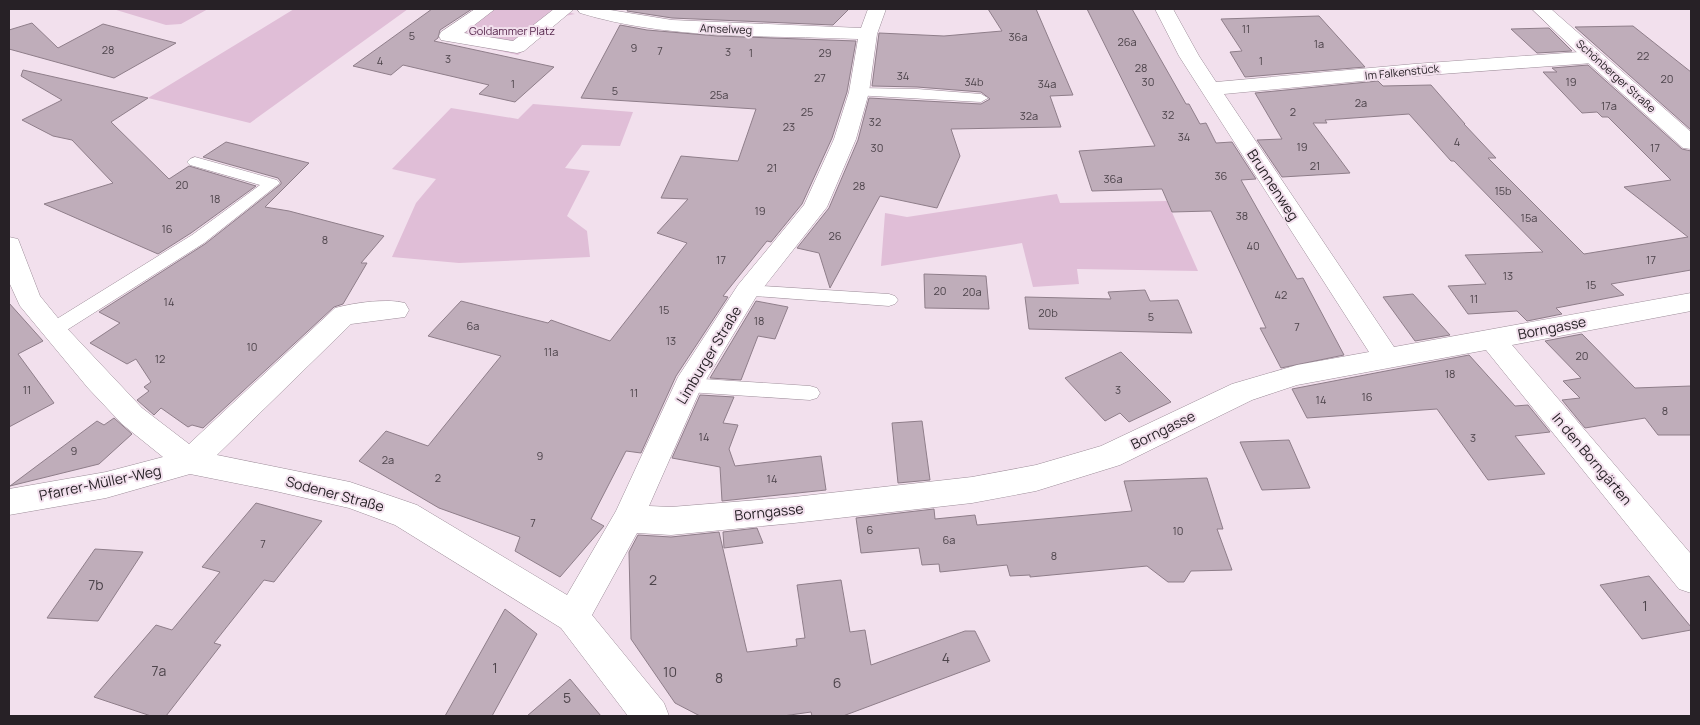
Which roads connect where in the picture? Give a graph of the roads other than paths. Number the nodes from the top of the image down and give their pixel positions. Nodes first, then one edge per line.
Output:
1 (486, 9) edge
2 (565, 9) edge
3 (586, 9) edge
4 (877, 9) edge
5 (1164, 9) edge
6 (1541, 9) edge
7 (614, 12) edge
8 (868, 34) junction
9 (1593, 58) junction
10 (860, 80) junction
11 (1211, 89) junction
12 (981, 98) dead end
13 (1691, 143) edge
14 (195, 162) dead end
15 (9, 245) edge
16 (747, 291) junction
17 (889, 300) dead end
18 (1691, 302) edge
19 (396, 310) dead end
20 (53, 330) junction
21 (1492, 339) junction
22 (1387, 358) junction
23 (688, 385) junction
24 (810, 393) dead end
25 (190, 462) junction
26 (9, 502) edge
27 (628, 519) junction
28 (1691, 578) edge
29 (573, 616) junction
30 (651, 716) edge

1 - 2 street
3 - 7 street, Amselweg
4 - 8 street, Limburger Straße
5 - 11 street, Brunnenweg
6 - 9 street, Schönberger Straße
7 - 8 street, Amselweg
8 - 10 street, Limburger Straße
9 - 11 street, Im Falkenstück
9 - 13 street, Schönberger Straße
10 - 12 lane
10 - 16 street, Limburger Straße
11 - 22 street, Brunnenweg
14 - 20 lane
15 - 20 street, Sodener Straße
16 - 17 lane
16 - 23 street, Limburger Straße
18 - 21 street, Borngasse
19 - 25 street
20 - 25 street, Sodener Straße
21 - 22 street, Borngasse
21 - 28 street, In den Borngärten
22 - 27 street, Borngasse
23 - 24 lane
23 - 27 street, Limburger Straße
25 - 26 street, Pfarrer-Müller-Weg
25 - 29 street, Sodener Straße
27 - 29 street, Limburger Straße
29 - 30 street

